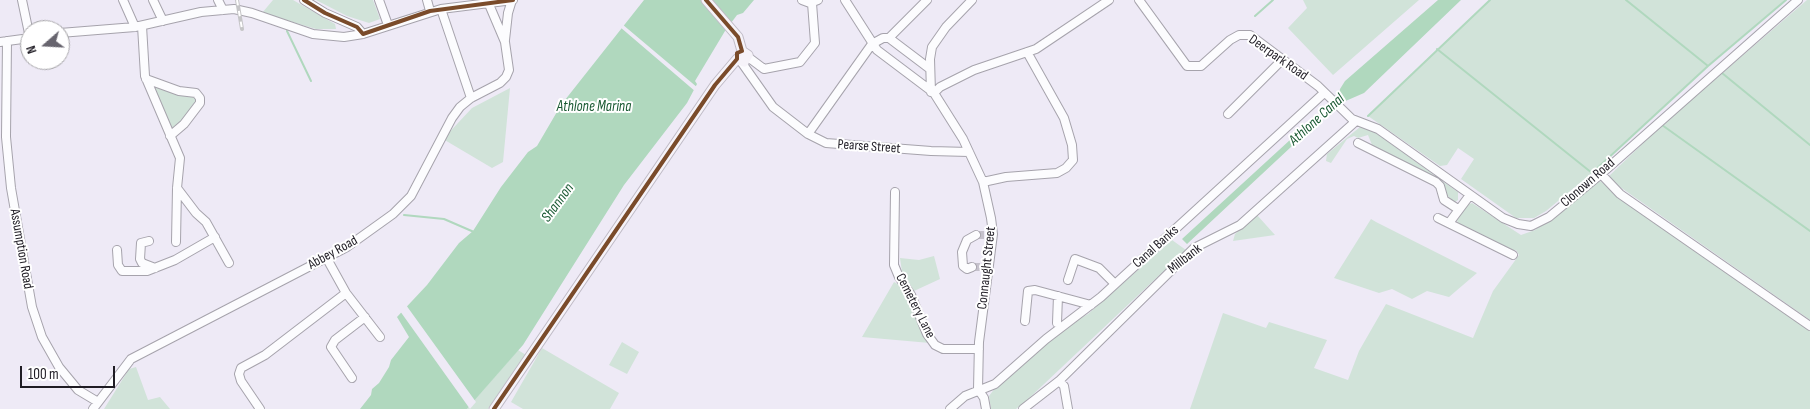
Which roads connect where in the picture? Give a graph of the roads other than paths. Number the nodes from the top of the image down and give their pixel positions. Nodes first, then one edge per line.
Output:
1 (22, 0) edge
2 (123, 0) edge
3 (153, 0) edge
4 (218, 0) edge
5 (304, 0) edge
6 (379, 0) edge
7 (426, 0) edge
8 (513, 0) edge
9 (706, 0) edge
10 (802, 0) edge
11 (845, 0) edge
12 (927, 0) edge
13 (1109, 0) edge
14 (1139, 0) edge
15 (1798, 0) edge
16 (815, 1) edge
17 (969, 1) edge
18 (488, 2) junction
19 (458, 3) edge
20 (441, 9) junction
21 (223, 10) junction
22 (430, 12) junction
23 (26, 20) edge
24 (163, 21) junction
25 (388, 25) junction
26 (139, 27) junction
27 (70, 32) edge
28 (363, 34) junction
29 (889, 38) junction
30 (20, 39) edge
31 (4, 41) edge
32 (505, 42) junction
33 (872, 44) junction
34 (1027, 52) junction
35 (742, 57) junction
36 (1282, 60) junction
37 (930, 70) junction
38 (146, 79) junction
39 (933, 92) junction
40 (1327, 95) junction
41 (471, 98) junction
42 (1228, 114) dead end
43 (1356, 121) junction
44 (808, 134) junction
45 (170, 136) junction
46 (1358, 143) dead end
47 (969, 152) junction
48 (1601, 174) junction
49 (983, 182) junction
50 (177, 188) junction
51 (895, 192) dead end
52 (1470, 195) junction
53 (1458, 209) junction
54 (1438, 218) dead end
55 (1449, 223) junction
56 (976, 235) dead end
57 (215, 237) junction
58 (149, 241) dead end
59 (176, 242) dead end
60 (117, 250) dead end
61 (1513, 255) dead end
62 (326, 258) junction
63 (229, 263) dead end
64 (155, 268) junction
65 (972, 268) dead end
66 (1068, 280) dead end
67 (1115, 284) junction
68 (346, 293) junction
69 (1058, 296) junction
70 (1091, 305) junction
71 (365, 317) junction
72 (1025, 321) dead end
73 (1056, 323) dead end
74 (1810, 326) edge
75 (380, 337) dead end
76 (979, 349) junction
77 (352, 378) dead end
78 (1059, 381) junction
79 (978, 389) junction
80 (96, 406) edge
81 (260, 409) edge
82 (494, 409) edge
83 (950, 409) edge
84 (986, 409) edge
85 (1023, 409) edge
86 (1068, 409) edge

1 - 23 street
2 - 26 street
3 - 24 street
4 - 21 street
5 - 28 street
6 - 25 street
7 - 22 street
8 - 18 street
8 - 32 street, Abbey Road
9 - 35 main road
10 - 16 street
11 - 33 street
12 - 29 street
13 - 34 street
14 - 36 street, Deerpark Road
15 - 48 street, Clonown Road
16 - 35 street
17 - 37 street
18 - 19 street
18 - 32 street, Abbey Road
19 - 20 street
20 - 22 street
20 - 41 street
21 - 24 street
21 - 28 street
22 - 25 street
24 - 26 street
25 - 28 street
26 - 27 street
26 - 38 street
29 - 33 street
29 - 37 street
30 - 31 street
31 - 80 street, Assumption Road
32 - 41 street, Abbey Road
33 - 39 street
33 - 44 street
34 - 39 street
34 - 49 street
35 - 44 street, Pearse Street
35 - 82 main road
36 - 40 street, Deerpark Road
36 - 42 street
37 - 39 street
38 - 45 street
38 - 45 street
39 - 47 street, Connaught Street
40 - 43 street, Deerpark Road
40 - 67 street, Canal Banks
41 - 62 street, Abbey Road
43 - 52 street, Clonown Road
43 - 78 street, Millbank
44 - 47 street, Pearse Street
45 - 50 street
46 - 53 street
47 - 49 street, Connaught Street
48 - 52 street, Clonown Road
48 - 74 street
49 - 76 street, Connaught Street
50 - 57 street
50 - 59 street
51 - 76 street, Cemetery Lane
52 - 53 street
53 - 55 street
54 - 55 street
55 - 61 street
56 - 65 street
57 - 63 street
57 - 64 street
58 - 64 street
60 - 64 street
62 - 68 street
62 - 80 street, Abbey Road
66 - 67 street
67 - 70 street, Canal Banks
68 - 71 street
68 - 81 street
69 - 70 street
69 - 72 street
69 - 73 street
70 - 79 street, Canal Banks
71 - 75 street
71 - 77 street
76 - 79 street, Connaught Street
78 - 85 street, Millbank
78 - 86 street
79 - 83 street, Canal Banks
79 - 84 street

